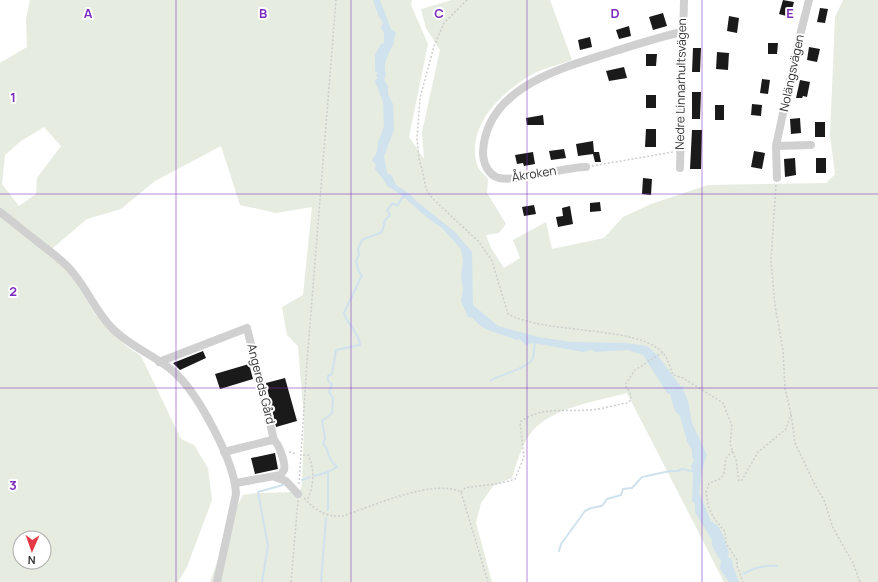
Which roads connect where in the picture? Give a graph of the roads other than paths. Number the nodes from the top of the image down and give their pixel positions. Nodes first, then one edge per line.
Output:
1 (684, 0) edge
2 (810, 0) edge
3 (682, 32) junction
4 (811, 145) dead end
5 (776, 146) junction
6 (586, 167) road end
7 (680, 168) dead end
8 (777, 178) road end
9 (0, 212) edge
10 (159, 362) junction
11 (274, 440) junction
12 (224, 452) junction
13 (275, 477) junction
14 (236, 483) junction
15 (298, 494) road end
16 (217, 582) edge

1 - 3 street, Nedre Linnarhultsvägen
2 - 5 street, Nolängsvägen
3 - 6 street, Åkroken
3 - 7 street, Nedre Linnarhultsvägen
4 - 5 street
5 - 8 street, Nolängsvägen
9 - 10 street
10 - 11 street, Angereds Gård
10 - 12 street
11 - 12 street, Angereds Gård
11 - 13 street, Angereds Gård
12 - 14 street
13 - 14 street
13 - 15 street
14 - 16 street

